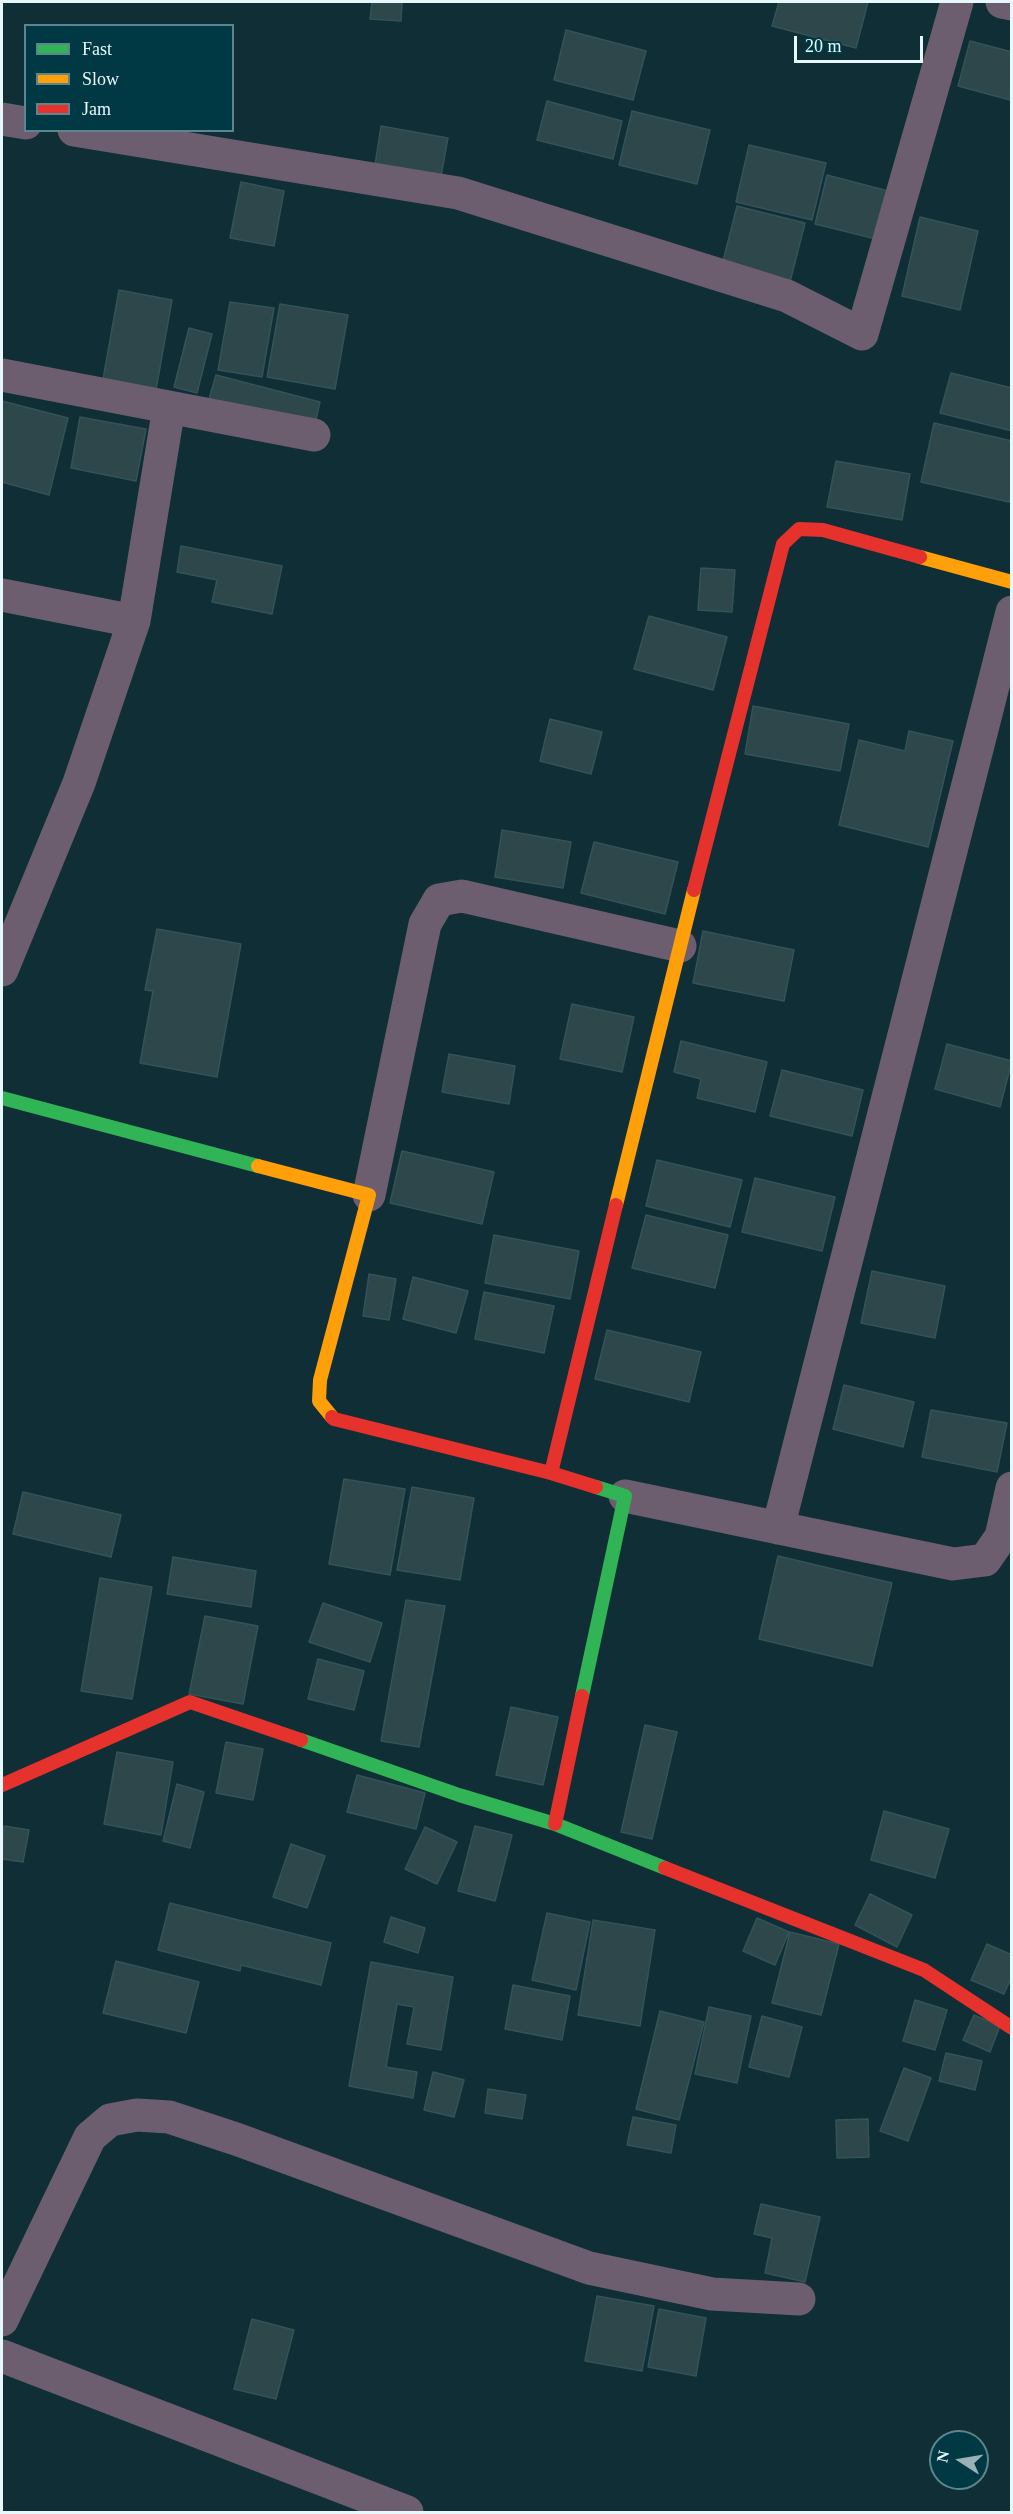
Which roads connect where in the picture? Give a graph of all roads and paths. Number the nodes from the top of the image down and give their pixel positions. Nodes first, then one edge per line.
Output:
1 (957, 2) edge
2 (1002, 2) edge
3 (1011, 4) edge
4 (2, 119) edge
5 (24, 123) edge
6 (86, 132) edge
7 (2, 375) edge
8 (169, 407) junction
9 (314, 435) dead end
10 (1011, 582) edge
11 (2, 595) edge
12 (1011, 612) edge
13 (134, 621) junction
14 (680, 946) junction
15 (2, 970) edge
16 (2, 1098) edge
17 (369, 1195) junction
18 (551, 1473) junction
19 (1011, 1488) edge
20 (625, 1496) junction
21 (778, 1528) junction
22 (2, 1785) edge
23 (555, 1824) junction
24 (1011, 2028) edge
25 (799, 2299) dead end
26 (2, 2320) edge
27 (2, 2356) edge
28 (406, 2512) edge

1 - 6 street
2 - 3 street
4 - 5 street
7 - 8 street
8 - 9 street
8 - 13 street
10 - 14 street
11 - 13 street
12 - 21 street
13 - 15 street
14 - 17 street
14 - 18 street
16 - 17 street
17 - 18 street
18 - 20 street
19 - 21 street
20 - 21 street
20 - 23 street
22 - 23 street
23 - 24 street
25 - 26 street
27 - 28 street

